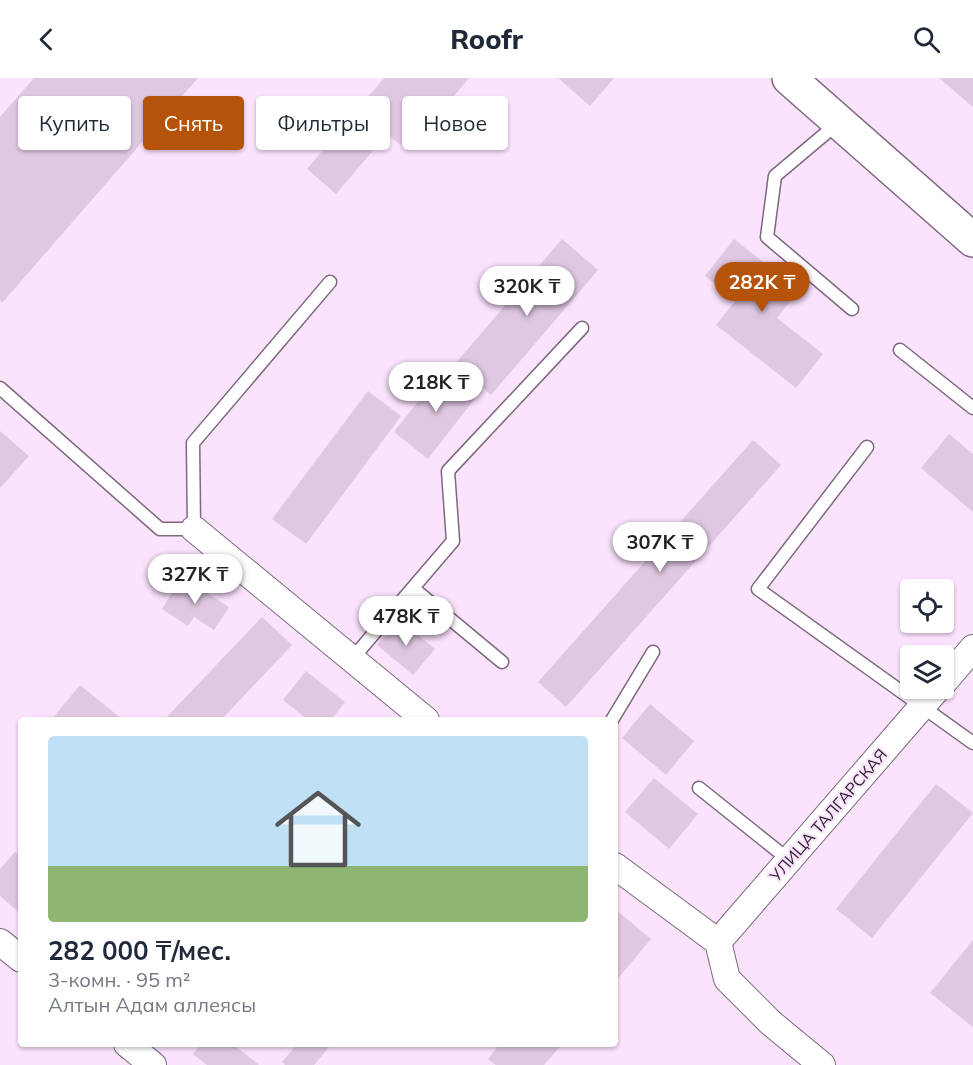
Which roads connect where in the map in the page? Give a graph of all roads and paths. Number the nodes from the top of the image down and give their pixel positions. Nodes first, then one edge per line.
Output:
1 (789, 78) edge
2 (839, 122) junction
3 (973, 240) edge
4 (330, 282) dead end
5 (852, 309) dead end
6 (582, 328) dead end
7 (900, 350) dead end
8 (0, 388) edge
9 (973, 408) edge
10 (867, 447) dead end
11 (195, 529) junction
12 (412, 588) junction
13 (973, 648) edge
14 (653, 652) dead end
15 (352, 659) junction
16 (502, 662) dead end
17 (954, 670) edge
18 (900, 678) edge
19 (928, 699) edge
20 (932, 699) edge
21 (422, 717) edge
22 (614, 717) edge
23 (973, 743) edge
24 (699, 788) dead end
25 (789, 860) junction
26 (618, 868) edge
27 (0, 942) edge
28 (718, 942) junction
29 (18, 956) edge
30 (131, 1047) edge
31 (153, 1065) edge
32 (822, 1065) edge

1 - 2 main road
2 - 3 main road
2 - 5 lane
4 - 11 lane
6 - 12 lane
7 - 9 lane
8 - 11 lane
10 - 18 lane
11 - 15 street
12 - 15 lane
12 - 16 lane
13 - 17 street
14 - 22 lane
15 - 21 street
19 - 25 street, УЛИЦА ТАЛГАРСКАЯ
20 - 23 lane
24 - 25 lane
25 - 28 street, УЛИЦА ТАЛГАРСКАЯ
26 - 28 street
27 - 29 street
28 - 32 street
30 - 31 street

